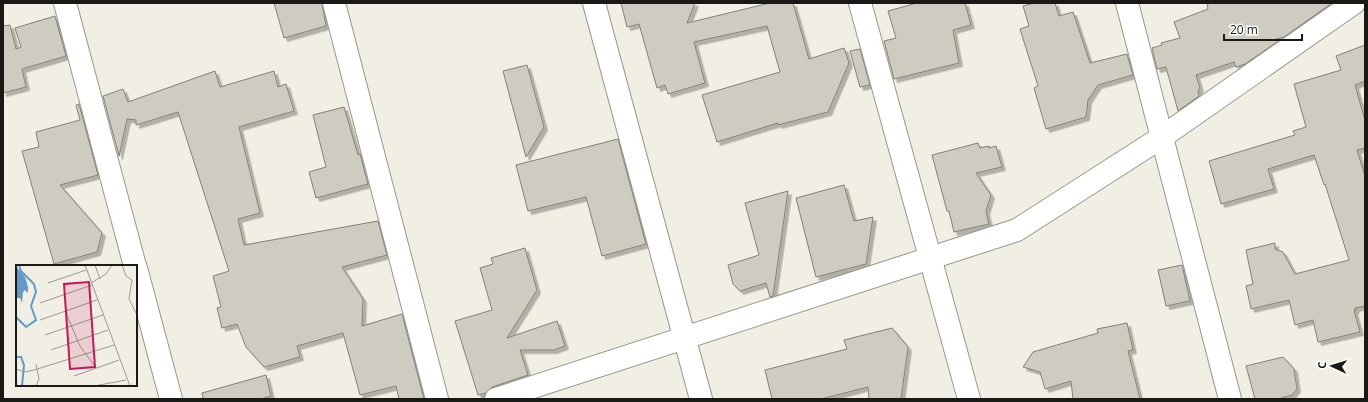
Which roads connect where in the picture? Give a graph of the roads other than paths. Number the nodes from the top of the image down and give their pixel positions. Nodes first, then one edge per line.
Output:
1 (65, 3) edge
2 (334, 3) edge
3 (594, 3) edge
4 (860, 3) edge
5 (1127, 3) edge
6 (1354, 3) edge
7 (1162, 137) junction
8 (930, 258) junction
9 (135, 265) edge
10 (137, 271) edge
11 (684, 338) junction
12 (171, 399) edge
13 (438, 399) edge
14 (496, 399) edge
15 (701, 399) edge
16 (970, 399) edge
17 (1230, 399) edge

1 - 9 street
2 - 13 street
3 - 11 street
4 - 8 street
5 - 7 street
6 - 7 street
7 - 8 street
7 - 17 street
8 - 11 street
8 - 16 street
10 - 12 street
11 - 14 street
11 - 15 street

